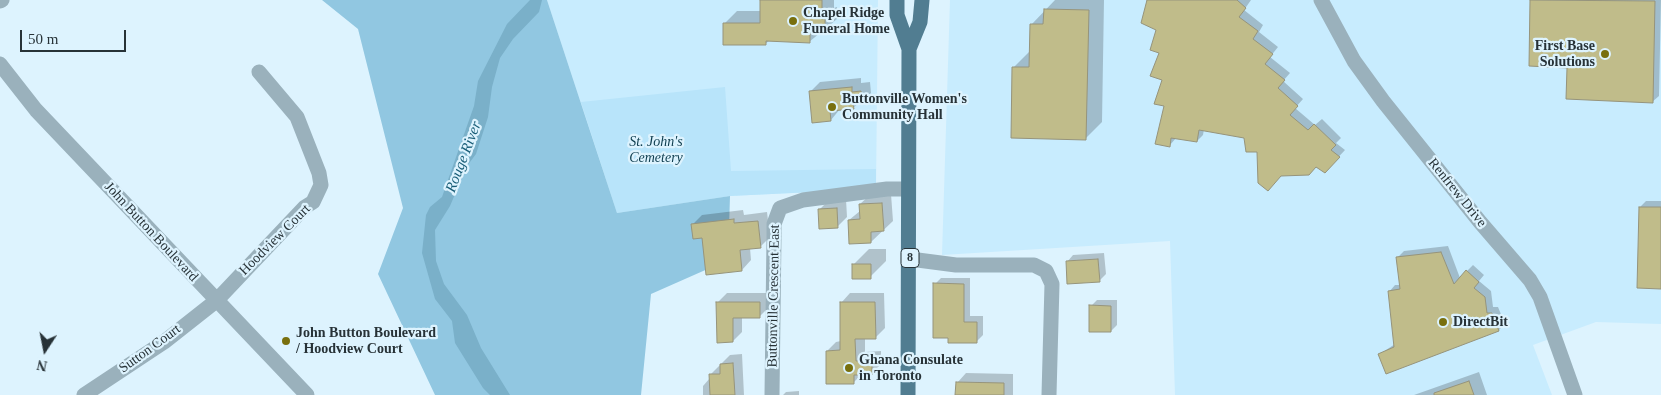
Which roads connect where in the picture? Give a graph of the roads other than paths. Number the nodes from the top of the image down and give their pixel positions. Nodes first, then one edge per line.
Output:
1 (897, 0) edge
2 (922, 0) edge
3 (1321, 0) edge
4 (909, 49) junction
5 (0, 64) edge
6 (259, 72) dead end
7 (908, 189) junction
8 (910, 260) junction
9 (216, 301) junction
10 (84, 395) edge
11 (307, 395) edge
12 (772, 395) edge
13 (908, 395) edge
14 (1049, 395) edge
15 (1574, 395) edge

1 - 4 main road, 8
2 - 4 main road, 8
3 - 15 street, Renfrew Drive
4 - 7 main road, 8
5 - 9 street, John Button Boulevard
6 - 9 street, Hoodview Court
7 - 8 main road, 8
7 - 12 street, Buttonville Crescent East
8 - 13 main road, 8
8 - 14 street
9 - 10 street, Sutton Court
9 - 11 street, John Button Boulevard

